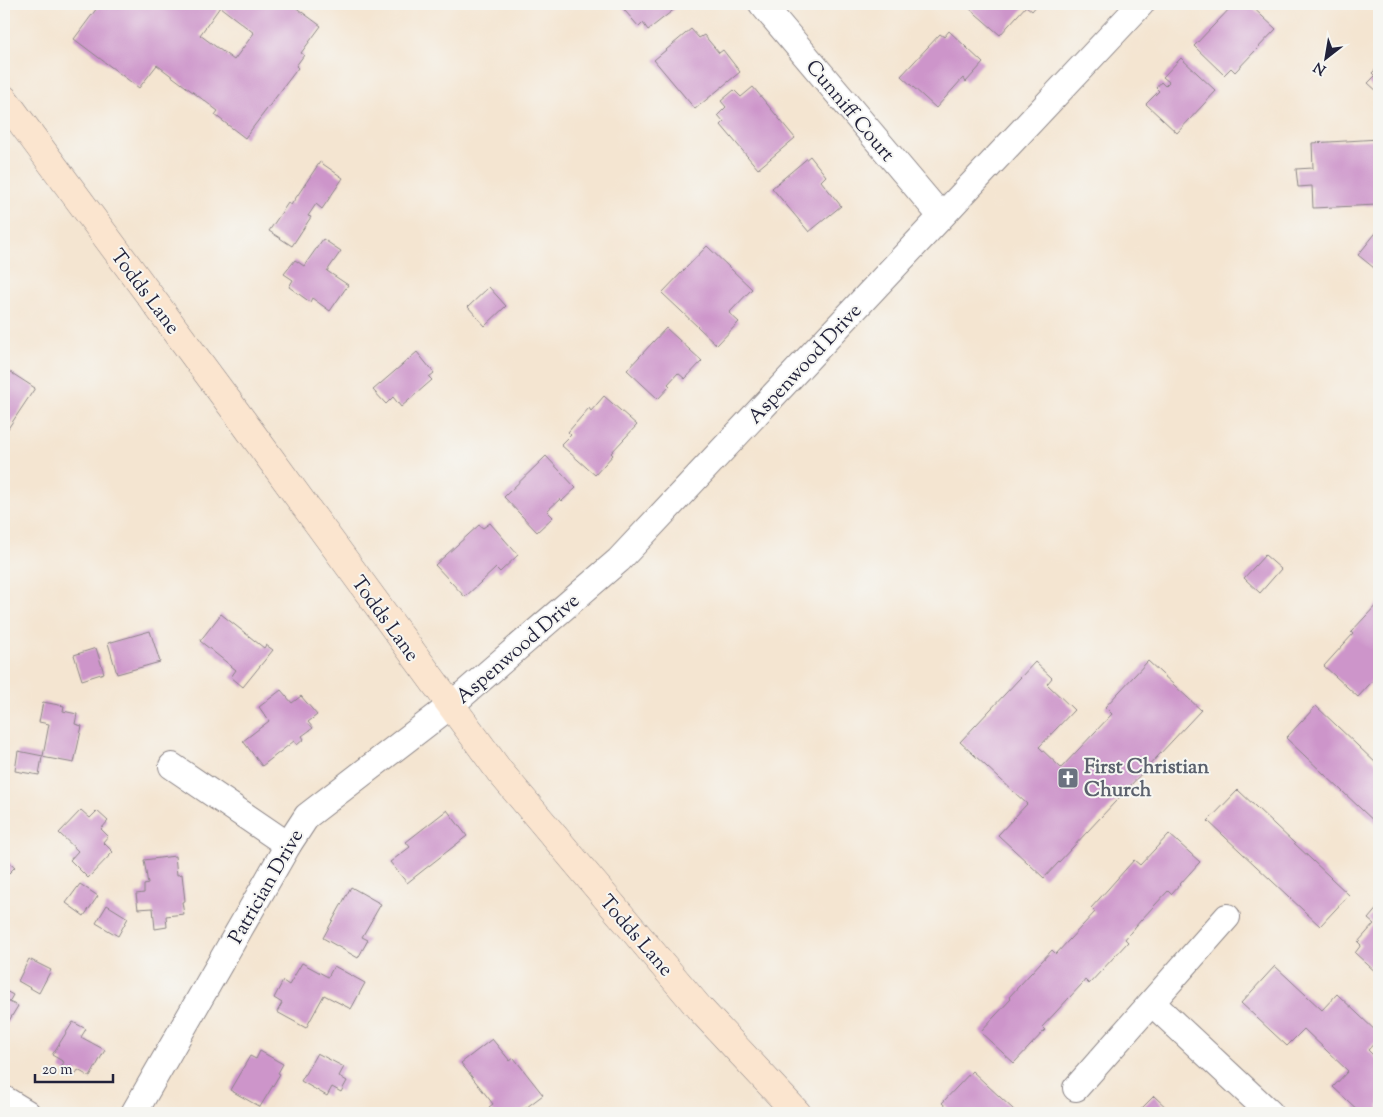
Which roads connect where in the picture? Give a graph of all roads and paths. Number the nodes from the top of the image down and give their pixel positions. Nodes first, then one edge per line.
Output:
1 (762, 4) edge
2 (1141, 4) edge
3 (4, 99) edge
4 (941, 216) junction
5 (450, 706) junction
6 (172, 766) dead end
7 (288, 845) junction
8 (1227, 917) dead end
9 (1152, 1002) junction
10 (1076, 1088) dead end
11 (4, 1100) edge
12 (27, 1113) edge
13 (134, 1113) edge
14 (797, 1113) edge
15 (1270, 1113) edge

1 - 4 street, Cunniff Court
2 - 4 street, Aspenwood Drive
3 - 5 main road, Todds Lane
4 - 5 street, Aspenwood Drive
5 - 7 street, Patrician Drive
5 - 14 main road, Todds Lane
6 - 7 street
7 - 13 street, Patrician Drive
8 - 9 street
9 - 10 street
9 - 15 street
11 - 12 street

